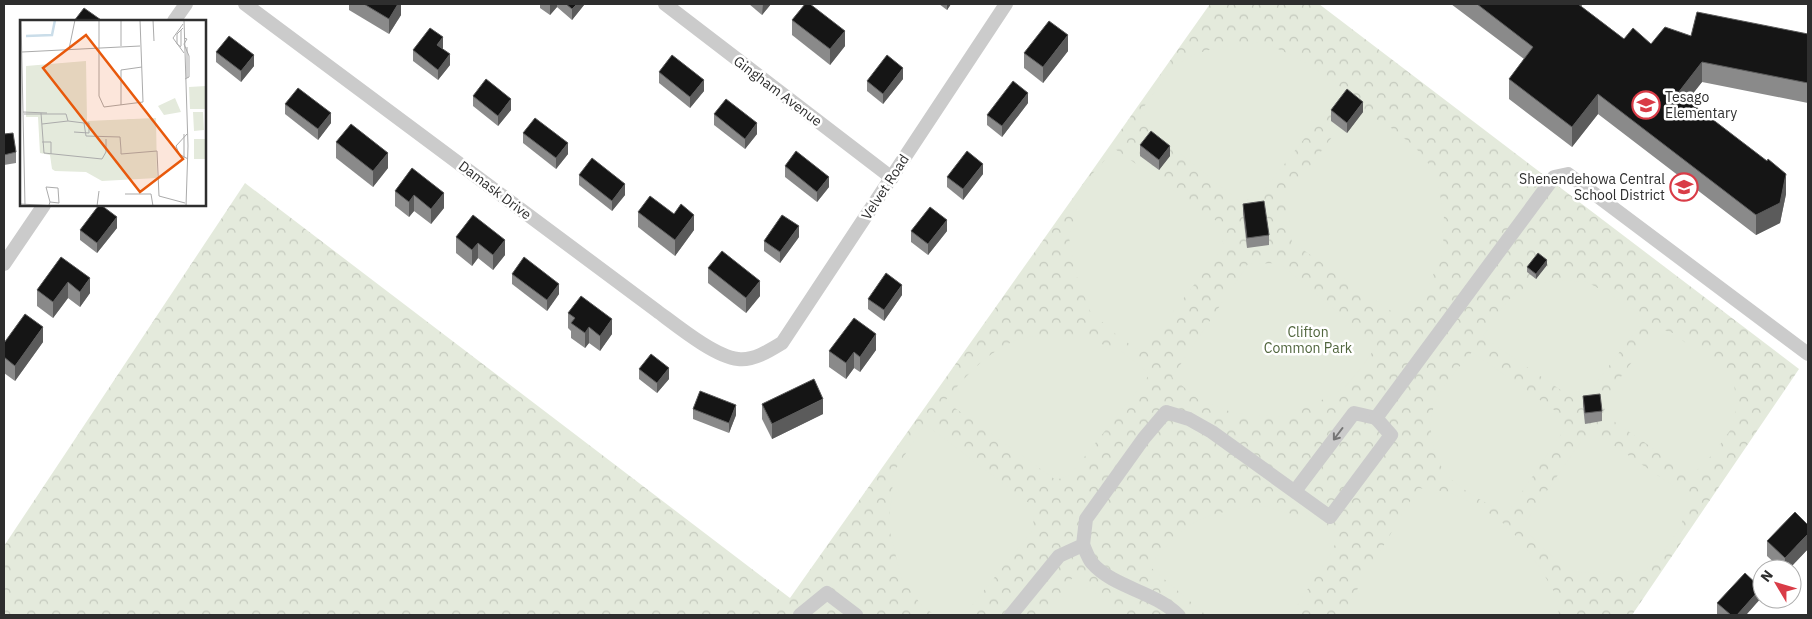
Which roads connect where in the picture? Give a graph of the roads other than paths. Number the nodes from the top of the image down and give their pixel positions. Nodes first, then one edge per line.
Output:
1 (186, 4) edge
2 (245, 4) edge
3 (664, 4) edge
4 (1006, 4) edge
5 (175, 20) edge
6 (892, 178) junction
7 (43, 206) edge
8 (8, 247) edge
9 (4, 264) edge
10 (1808, 354) edge
11 (753, 357) joint
12 (1376, 418) junction
13 (1295, 492) junction
14 (1083, 545) junction
15 (800, 615) edge
16 (856, 615) edge
17 (1012, 615) edge
18 (1178, 615) edge

1 - 5 street
2 - 11 street, Damask Drive
3 - 6 street, Gingham Avenue
4 - 6 street, Velvet Road
6 - 11 street, Velvet Road
7 - 8 street
8 - 9 street
10 - 12 street
12 -> 13 street
12 - 13 street
13 - 14 street
14 - 17 street
14 - 18 street
15 - 16 street

